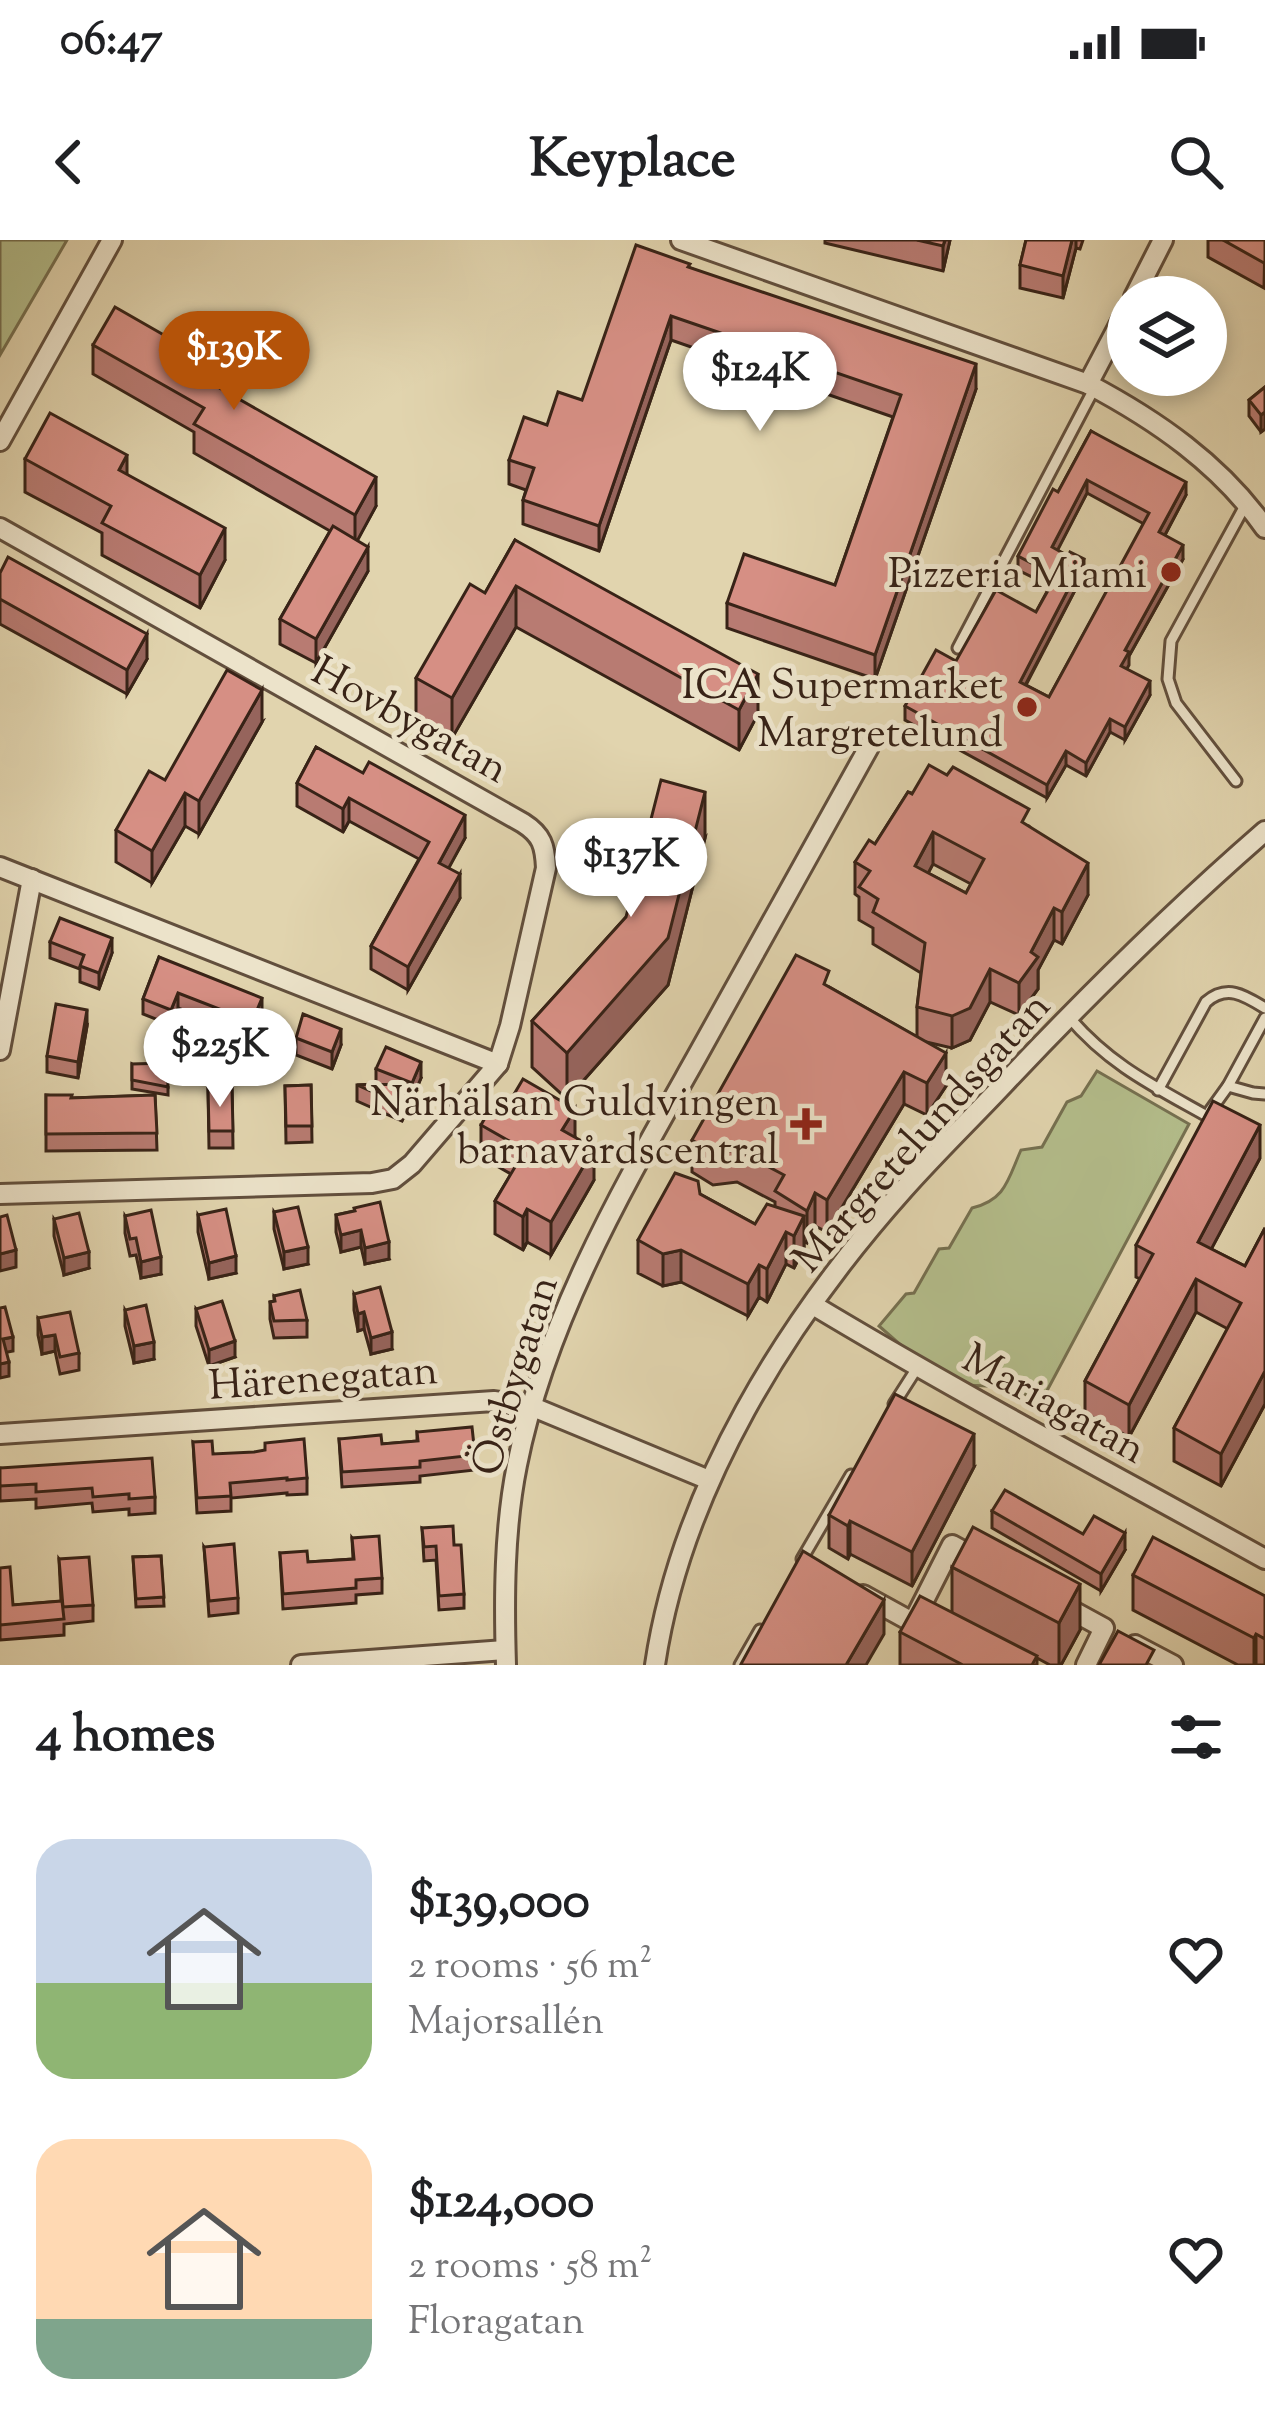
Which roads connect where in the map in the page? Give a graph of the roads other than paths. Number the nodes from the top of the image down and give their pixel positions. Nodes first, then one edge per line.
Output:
1 (112, 240) edge
2 (1163, 240) edge
3 (688, 241) edge
4 (1144, 276) edge
5 (1107, 352) edge
6 (1091, 386) junction
7 (0, 441) edge
8 (1265, 488) edge
9 (1247, 502) junction
10 (0, 527) edge
11 (1265, 528) edge
12 (958, 648) edge
13 (869, 747) dead end
14 (1236, 782) dead end
15 (1265, 831) edge
16 (0, 867) edge
17 (32, 879) junction
18 (1265, 1008) edge
19 (1069, 1016) junction
20 (1265, 1018) edge
21 (0, 1050) edge
22 (499, 1064) junction
23 (1228, 1086) junction
24 (1158, 1090) junction
25 (1265, 1094) edge
26 (1207, 1116) junction
27 (1226, 1127) edge
28 (0, 1193) edge
29 (813, 1305) junction
30 (917, 1368) junction
31 (533, 1406) junction
32 (889, 1413) edge
33 (0, 1435) edge
34 (854, 1471) edge
35 (709, 1480) junction
36 (1265, 1559) edge
37 (800, 1562) joint
38 (991, 1567) edge
39 (819, 1572) edge
40 (838, 1582) edge
41 (1049, 1598) edge
42 (766, 1621) edge
43 (913, 1622) junction
44 (1104, 1628) junction
45 (932, 1633) edge
46 (506, 1658) edge
47 (301, 1665) edge
48 (655, 1665) edge
49 (740, 1665) edge
50 (1086, 1665) edge
51 (1173, 1665) edge

1 - 7 street
2 - 4 street
3 - 6 street
5 - 6 street
6 - 9 street
6 - 12 lane
8 - 9 street
9 - 11 street
9 - 14 lane
10 - 22 street, Hovbygatan
13 - 31 street, Östbygatan
15 - 19 street, Margretelundsgatan
16 - 17 street
17 - 21 street
17 - 22 street
18 - 24 lane
19 - 24 lane
19 - 29 street, Margretelundsgatan
20 - 23 lane
22 - 28 street, Hovbygatan
23 - 25 lane
23 - 26 lane
24 - 26 lane
26 - 27 lane
29 - 30 street, Mariagatan
29 - 35 street, Margretelundsgatan
30 - 32 lane
30 - 36 street, Mariagatan
31 - 33 street, Härenegatan
31 - 35 street, Härenegatan
31 - 46 street, Östbygatan
34 - 37 lane
35 - 48 street, Margretelundsgatan
37 - 39 street
38 - 43 street
40 - 43 street
41 - 44 street
42 - 49 lane
43 - 45 street
44 - 50 street
44 - 51 street
46 - 47 street

